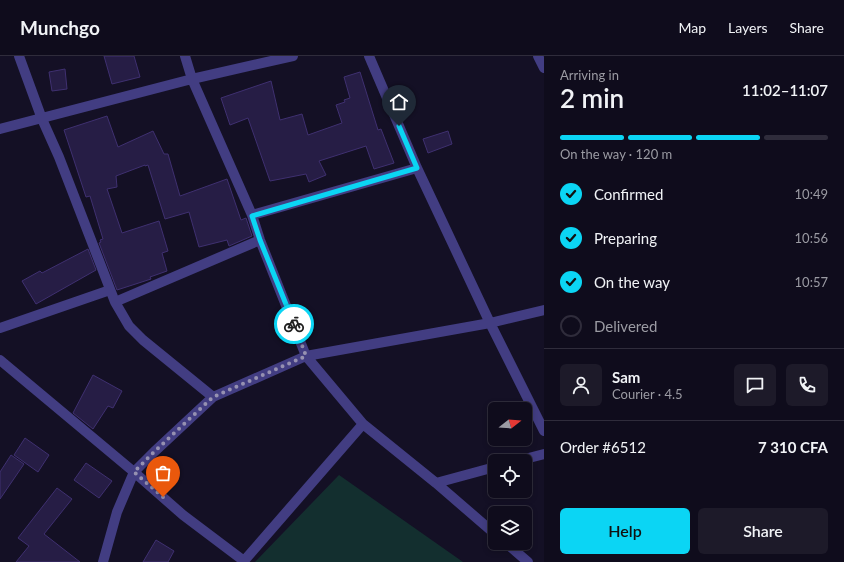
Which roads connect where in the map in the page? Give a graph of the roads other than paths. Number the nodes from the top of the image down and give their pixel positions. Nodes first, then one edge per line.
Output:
1 (19, 56) edge
2 (184, 56) edge
3 (293, 56) edge
4 (368, 56) edge
5 (538, 56) edge
6 (544, 68) edge
7 (192, 79) junction
8 (42, 119) junction
9 (0, 129) edge
10 (417, 168) junction
11 (252, 216) junction
12 (260, 240) junction
13 (110, 290) junction
14 (115, 302) junction
15 (544, 310) edge
16 (490, 323) junction
17 (0, 328) edge
18 (306, 356) junction
19 (0, 360) edge
20 (213, 397) junction
21 (363, 424) junction
22 (544, 431) edge
23 (544, 454) edge
24 (532, 457) edge
25 (488, 469) edge
26 (134, 472) junction
27 (436, 483) junction
28 (488, 528) edge
29 (514, 550) edge
30 (243, 561) edge
31 (103, 562) edge
32 (528, 562) edge

1 - 8 street
2 - 7 street
3 - 7 street
4 - 10 street
5 - 6 street
7 - 8 street
7 - 11 street
8 - 9 street
8 - 13 street
10 - 11 street
10 - 16 street
11 - 12 street
12 - 14 street
12 - 18 street
13 - 14 street
13 - 17 street
14 - 20 street
15 - 16 street
16 - 18 street
16 - 22 street
18 - 20 street
18 - 21 street
19 - 26 street
20 - 26 street
21 - 27 street
21 - 30 street
23 - 24 street
25 - 27 street
26 - 30 street
26 - 31 street
27 - 28 street
29 - 32 street

